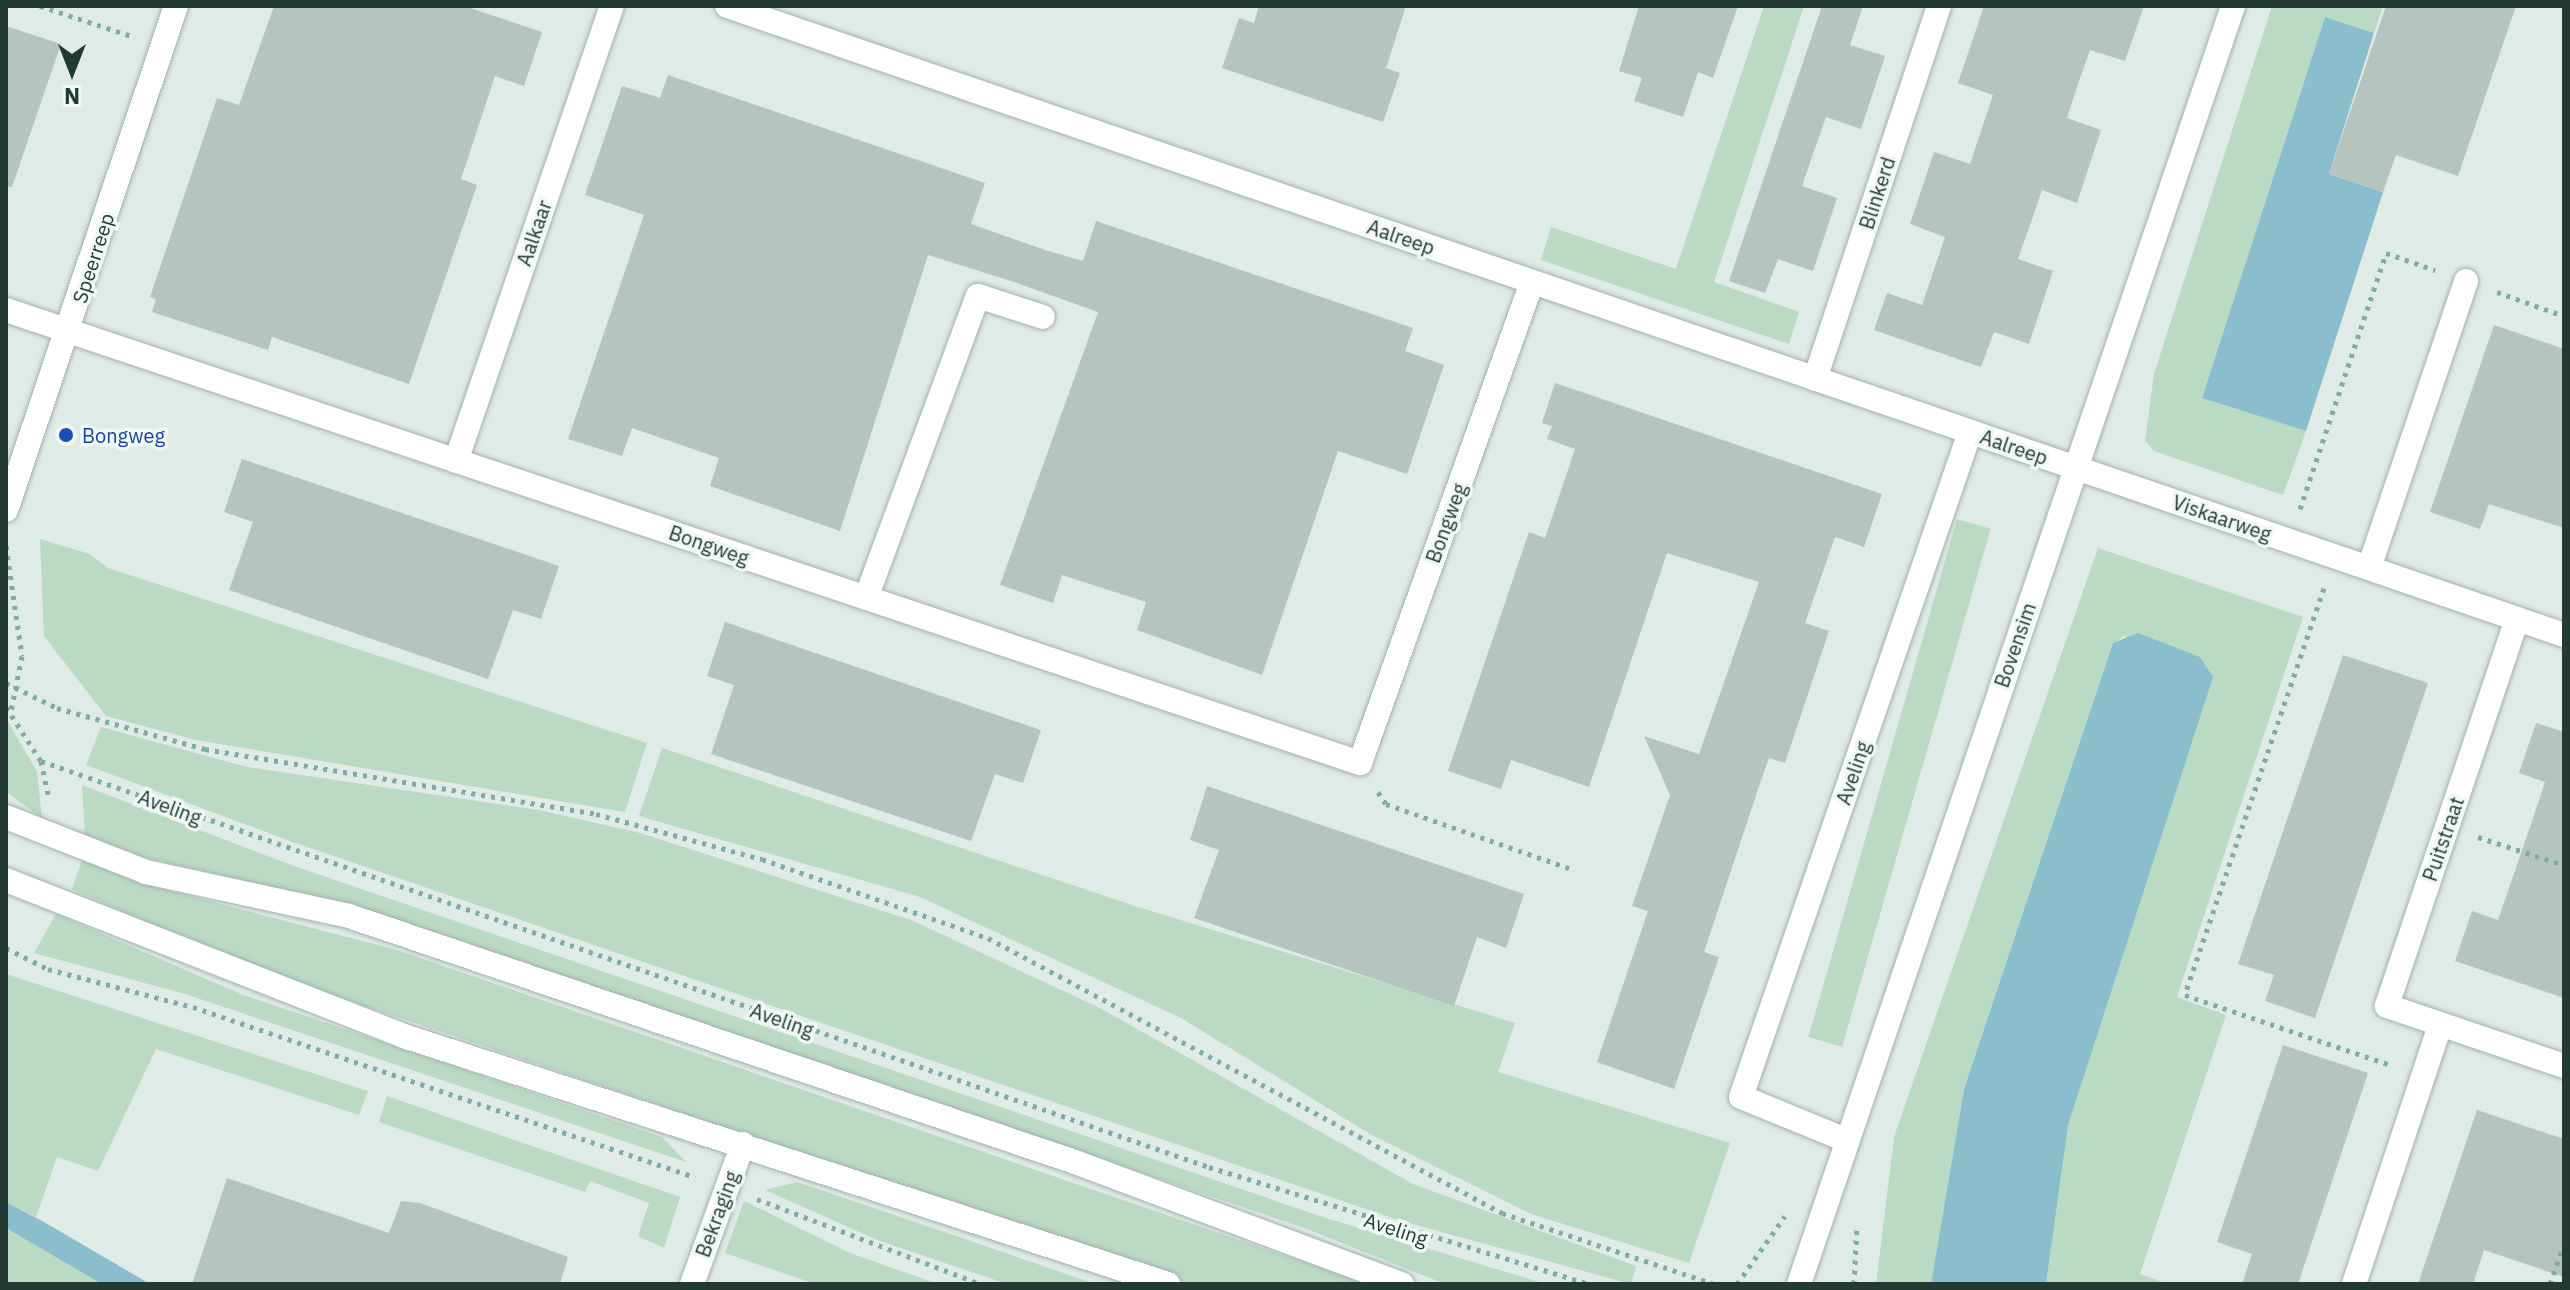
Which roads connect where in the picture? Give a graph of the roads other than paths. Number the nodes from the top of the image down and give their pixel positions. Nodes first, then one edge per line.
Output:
1 (176, 6) edge
2 (612, 6) edge
3 (727, 6) edge
4 (1939, 6) edge
5 (2233, 6) edge
6 (2466, 281) road end
7 (1532, 282) junction
8 (6, 310) edge
9 (1043, 317) dead end
10 (68, 332) junction
11 (1815, 379) junction
12 (1970, 432) junction
13 (456, 461) junction
14 (2075, 468) junction
15 (6, 510) edge
16 (2369, 568) junction
17 (866, 598) junction
18 (2517, 619) junction
19 (2564, 635) edge
20 (6, 817) edge
21 (6, 880) edge
22 (2440, 1025) junction
23 (2564, 1066) edge
24 (1846, 1140) junction
25 (743, 1144) junction
26 (694, 1284) edge
27 (1168, 1284) edge
28 (1402, 1284) edge
29 (1799, 1284) edge
30 (2354, 1284) edge

1 - 10 street, Speerreep
2 - 13 street, Aalkaar
3 - 7 street, Aalreep
4 - 11 street, Blinkerd
5 - 14 street, Bovensim
6 - 16 street
7 - 11 street, Aalreep
7 - 17 street, Bongweg
8 - 10 street, Bongweg
9 - 17 street
10 - 13 street, Bongweg
10 - 15 street, Speerreep
11 - 12 street, Aalreep
12 - 14 street, Aalreep
12 - 24 street, Aveling
13 - 17 street, Bongweg
14 - 16 street, Viskaarweg
14 - 24 street, Bovensim
16 - 18 street, Viskaarweg
18 - 19 street, Viskaarweg
18 - 22 street, Puitstraat
20 - 28 street, Aveling
21 - 25 street
22 - 23 street, Puitstraat
22 - 30 street
24 - 29 street, Bovensim
25 - 26 street, Bekraging
25 - 27 street

